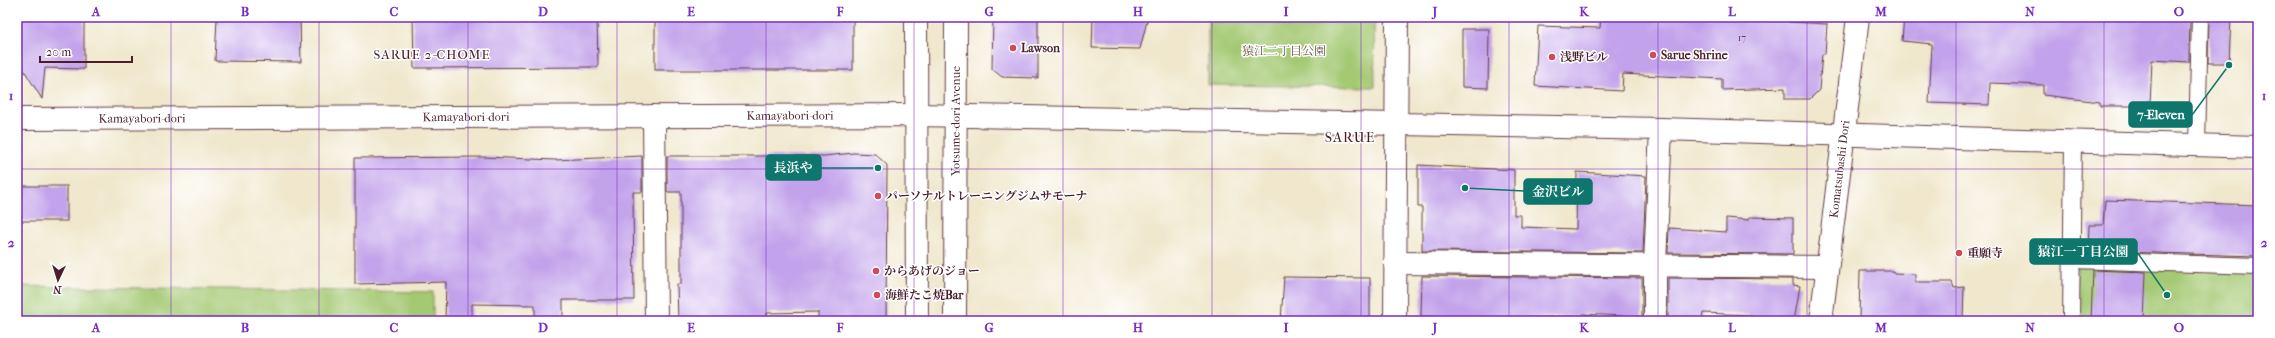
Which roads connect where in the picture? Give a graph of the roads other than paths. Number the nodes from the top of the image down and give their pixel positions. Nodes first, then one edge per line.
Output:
1 (916, 17) edge
2 (956, 17) edge
3 (1397, 17) edge
4 (1858, 17) edge
5 (2200, 17) edge
6 (916, 115) junction
7 (654, 116) junction
8 (956, 116) junction
9 (17, 119) edge
10 (1396, 124) junction
11 (1661, 129) junction
12 (1844, 136) junction
13 (2073, 141) junction
14 (2197, 144) junction
15 (2258, 147) edge
16 (2072, 260) junction
17 (1394, 262) junction
18 (1656, 264) junction
19 (2258, 266) edge
20 (1827, 267) junction
21 (656, 321) edge
22 (917, 321) edge
23 (955, 321) edge
24 (1395, 321) edge
25 (1655, 321) edge
26 (1821, 321) edge
27 (2071, 321) edge

1 - 6 street
2 - 8 street, Yotsume-dori Avenue
3 - 10 street
4 - 12 street, Komatsubashi Dori
5 - 14 lane
6 - 7 street, Kamayabori-dori
6 - 8 street, Kamayabori-dori
6 - 22 street
7 - 9 street, Kamayabori-dori
7 - 21 street
8 - 10 street, Kamayabori-dori
8 - 23 street, Yotsume-dori Avenue
10 - 11 street, Kamayabori-dori
10 - 17 street
11 - 12 street, Kamayabori-dori
11 - 18 street
12 - 13 street, Kamayabori-dori
12 - 20 street, Komatsubashi Dori
13 - 14 street, Kamayabori-dori
13 - 16 lane
14 - 15 street, Kamayabori-dori
16 - 19 lane
16 - 27 lane
17 - 18 street
17 - 24 street
18 - 20 street
18 - 25 street
20 - 26 street, Komatsubashi Dori

